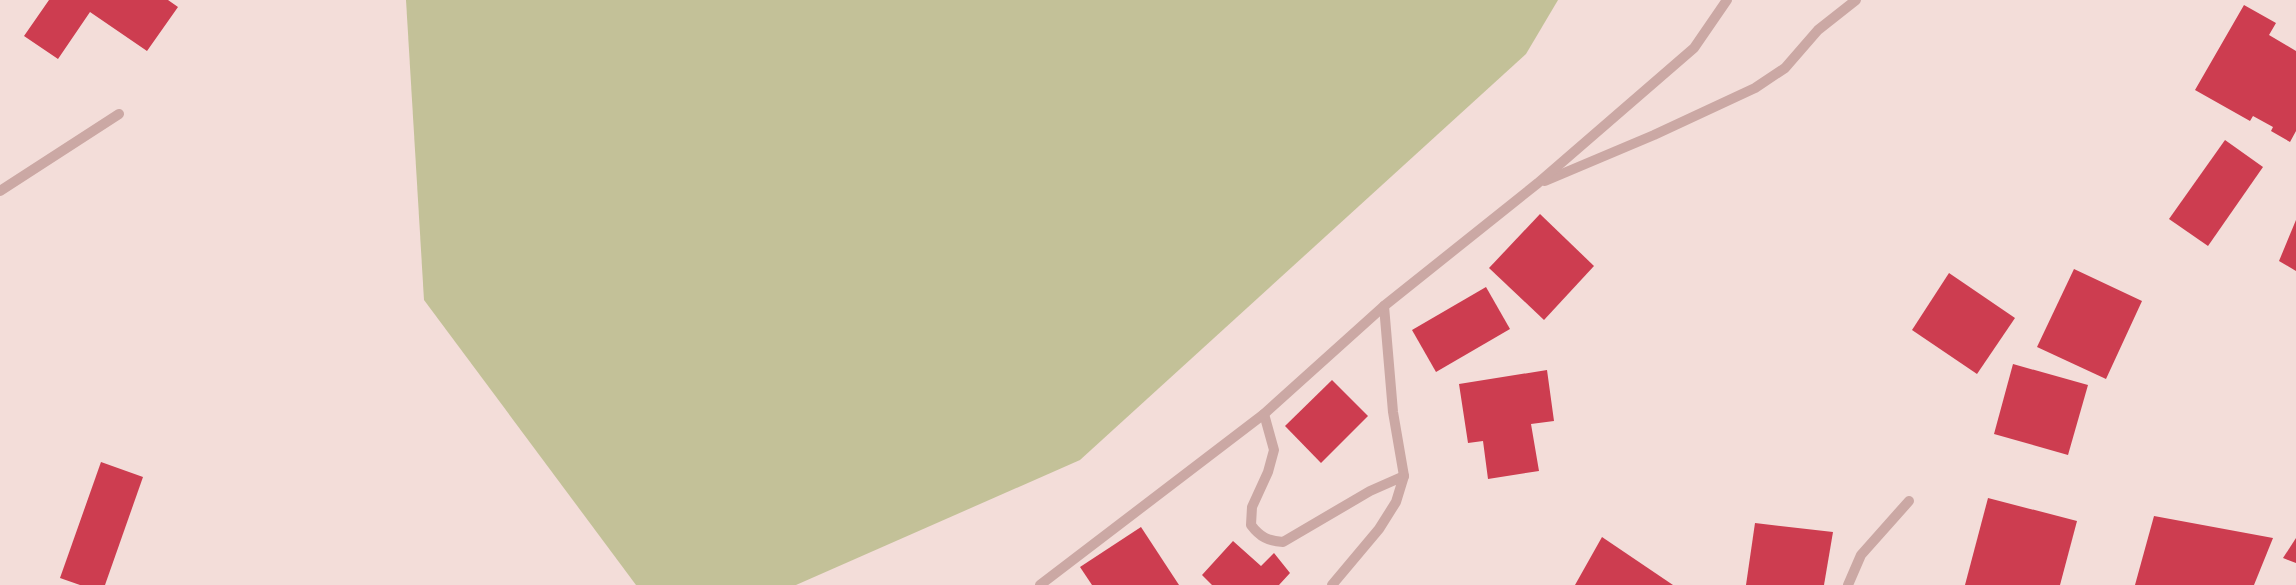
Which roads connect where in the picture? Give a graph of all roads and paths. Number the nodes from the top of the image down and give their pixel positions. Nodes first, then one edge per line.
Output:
1 (1727, 0) edge
2 (1856, 0) edge
3 (119, 114) dead end
4 (1538, 183) junction
5 (0, 191) edge
6 (1384, 306) junction
7 (1264, 414) junction
8 (1404, 476) junction
9 (1909, 501) dead end
10 (1040, 585) edge
11 (1332, 585) edge
12 (1848, 585) edge

1 - 4 street
2 - 4 street
3 - 5 street
4 - 6 street
6 - 7 street
6 - 8 street
7 - 8 street
7 - 10 street
8 - 11 street
9 - 12 street

